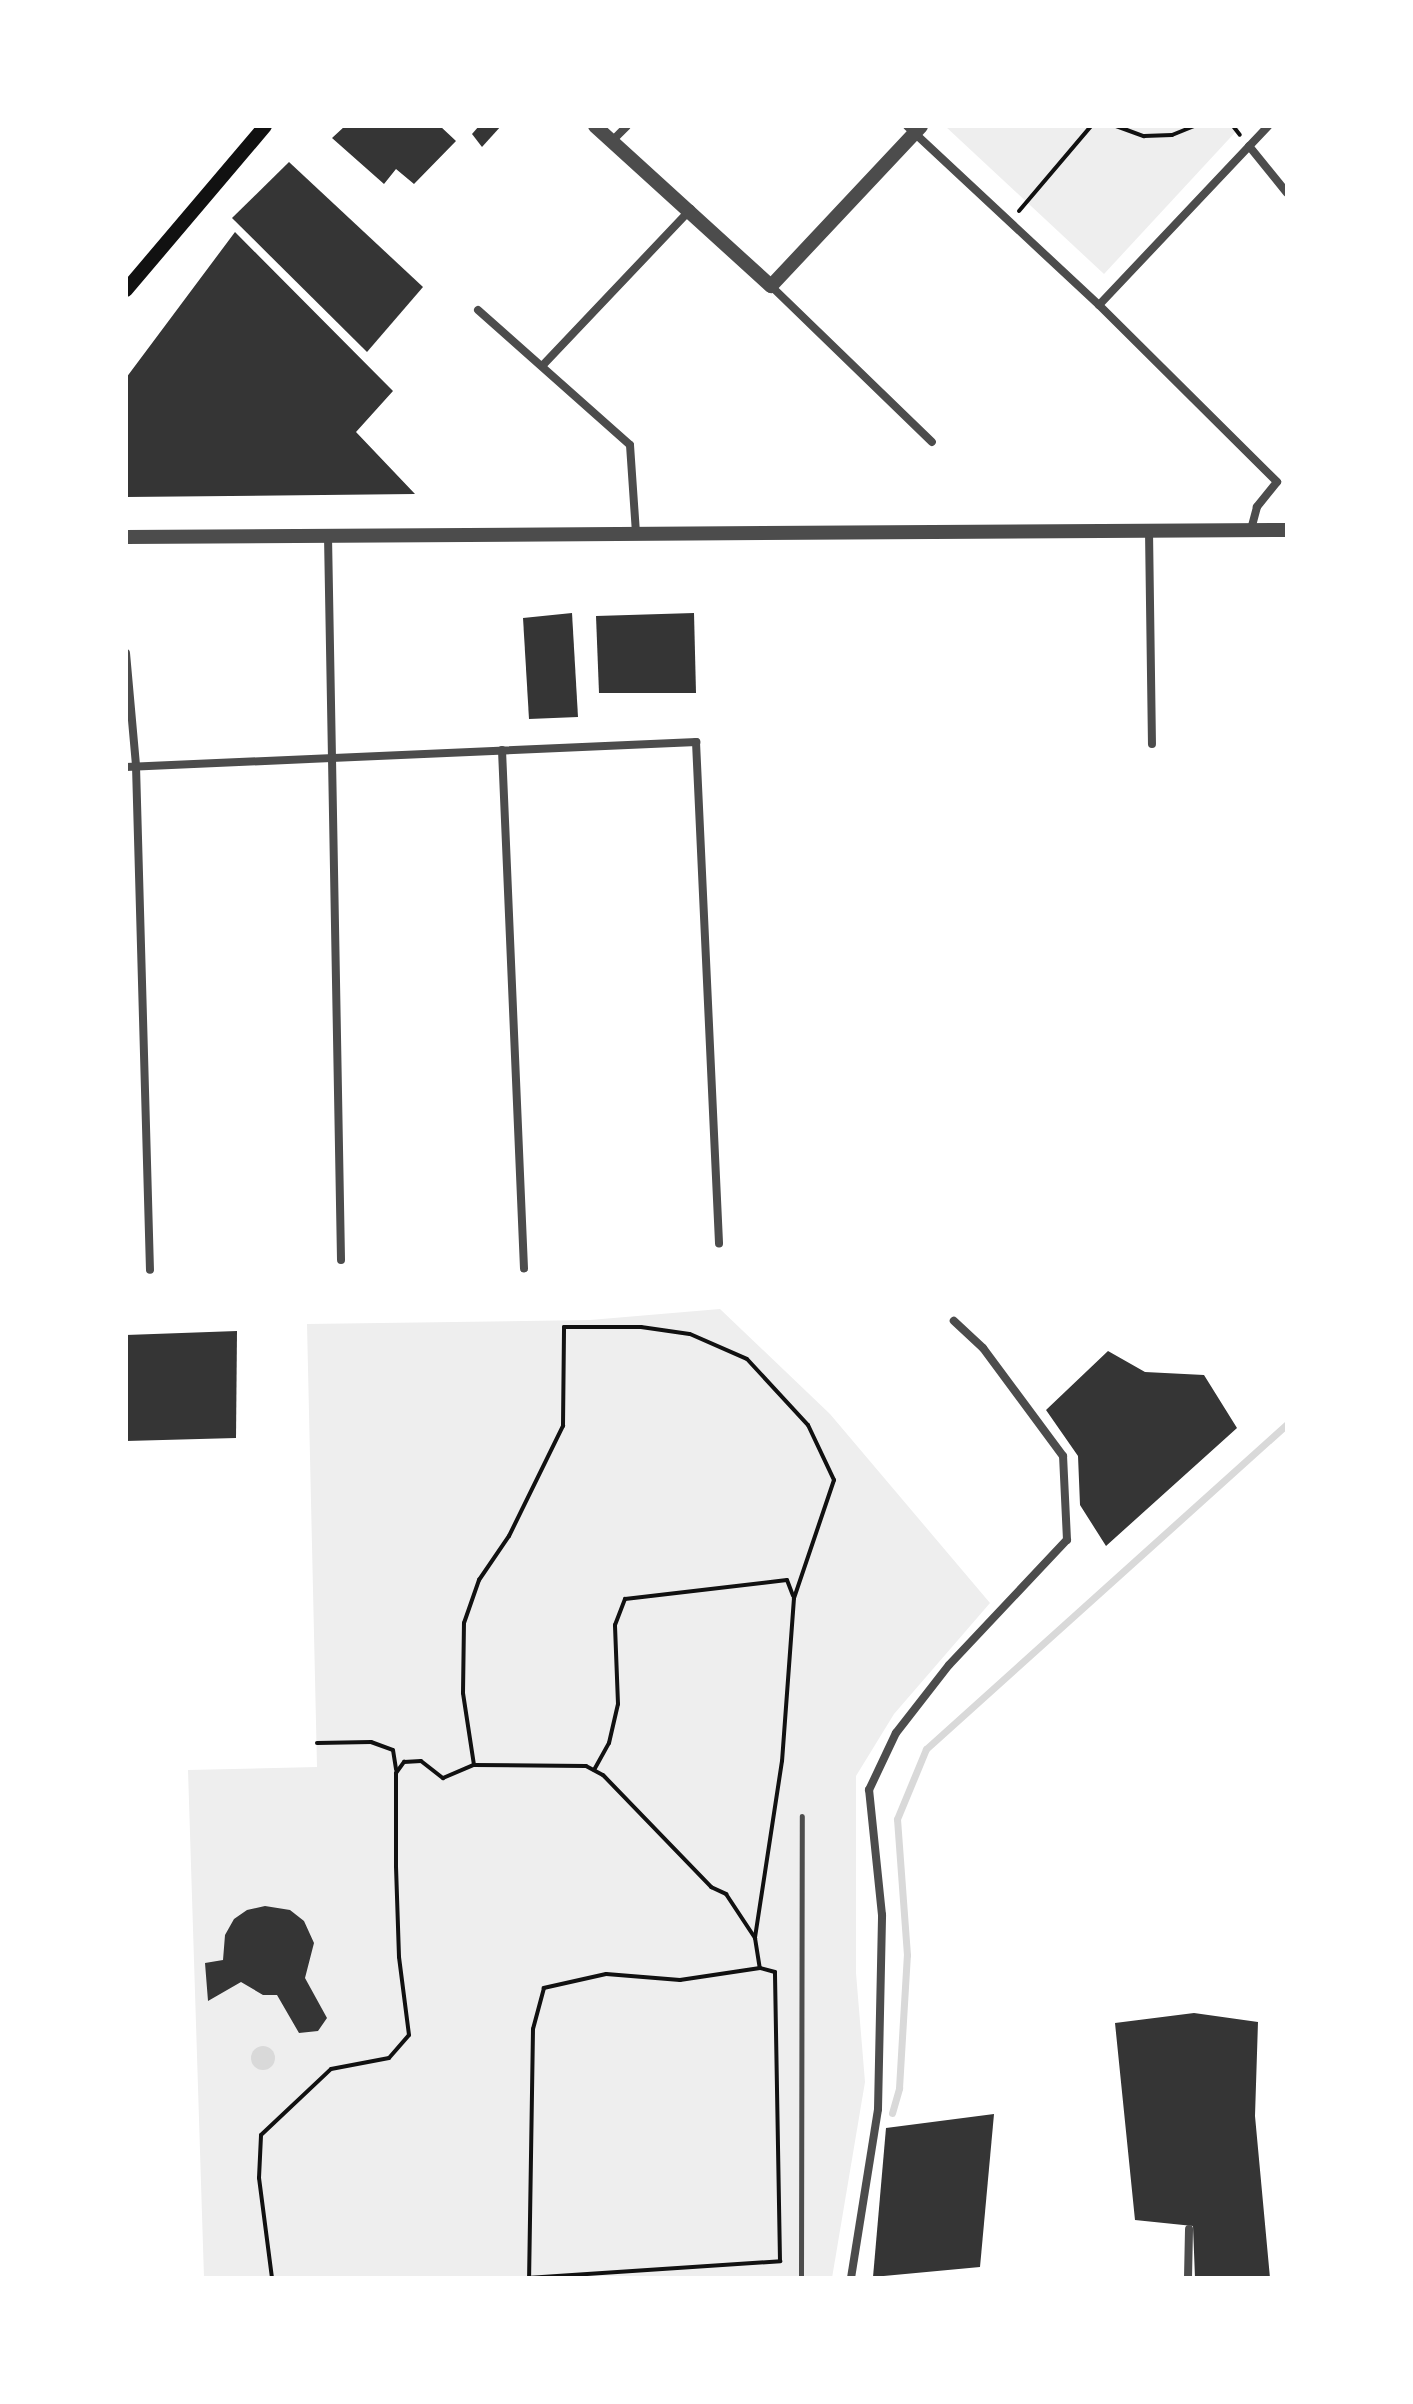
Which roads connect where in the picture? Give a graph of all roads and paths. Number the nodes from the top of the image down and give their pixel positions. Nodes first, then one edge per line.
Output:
1 (265, 126) edge
2 (595, 126) edge
3 (627, 126) edge
4 (1091, 126) edge
5 (1116, 126) edge
6 (1194, 126) edge
7 (1268, 126) edge
8 (914, 128) edge
9 (612, 141) junction
10 (1249, 146) junction
11 (1287, 193) edge
12 (691, 209) junction
13 (1009, 222) junction
14 (771, 286) junction
15 (126, 290) edge
16 (1099, 305) junction
17 (478, 310) dead end
18 (543, 365) junction
19 (932, 442) dead end
20 (1251, 530) junction
21 (1287, 530) edge
22 (1149, 531) junction
23 (636, 534) junction
24 (328, 536) junction
25 (126, 537) edge
26 (126, 653) edge
27 (1152, 744) dead end
28 (502, 750) junction
29 (330, 758) junction
30 (131, 767) edge
31 (719, 1243) dead end
32 (341, 1260) dead end
33 (524, 1269) dead end
34 (150, 1270) dead end
35 (954, 1321) dead end
36 (794, 1598) junction
37 (317, 1743) dead end
38 (474, 1765) junction
39 (594, 1770) junction
40 (396, 1773) junction
41 (802, 1816) dead end
42 (755, 1938) junction
43 (760, 1968) junction
44 (1189, 2229) dead end
45 (272, 2278) edge
46 (528, 2278) edge
47 (801, 2278) edge
48 (851, 2278) edge
49 (1188, 2278) edge

1 - 15 main road
2 - 9 street
3 - 9 street
4 - 13 path
5 - 6 path
7 - 10 street
8 - 13 street
8 - 14 street
9 - 12 street
10 - 11 street
10 - 16 street
12 - 14 street
12 - 18 street
13 - 16 street
14 - 19 street
16 - 20 street
17 - 18 street
18 - 23 street
20 - 21 street
20 - 22 street
22 - 23 street
22 - 27 street
23 - 24 street
24 - 25 street
24 - 29 street
26 - 30 street
28 - 29 street
28 - 31 street
28 - 33 street
29 - 30 street
29 - 32 street
30 - 34 street
35 - 48 street
36 - 38 path
36 - 39 path
36 - 42 path
37 - 40 path
38 - 39 path
38 - 40 path
39 - 42 path
40 - 45 path
41 - 47 lane
42 - 43 path
43 - 46 path
43 - 46 path
44 - 49 street

